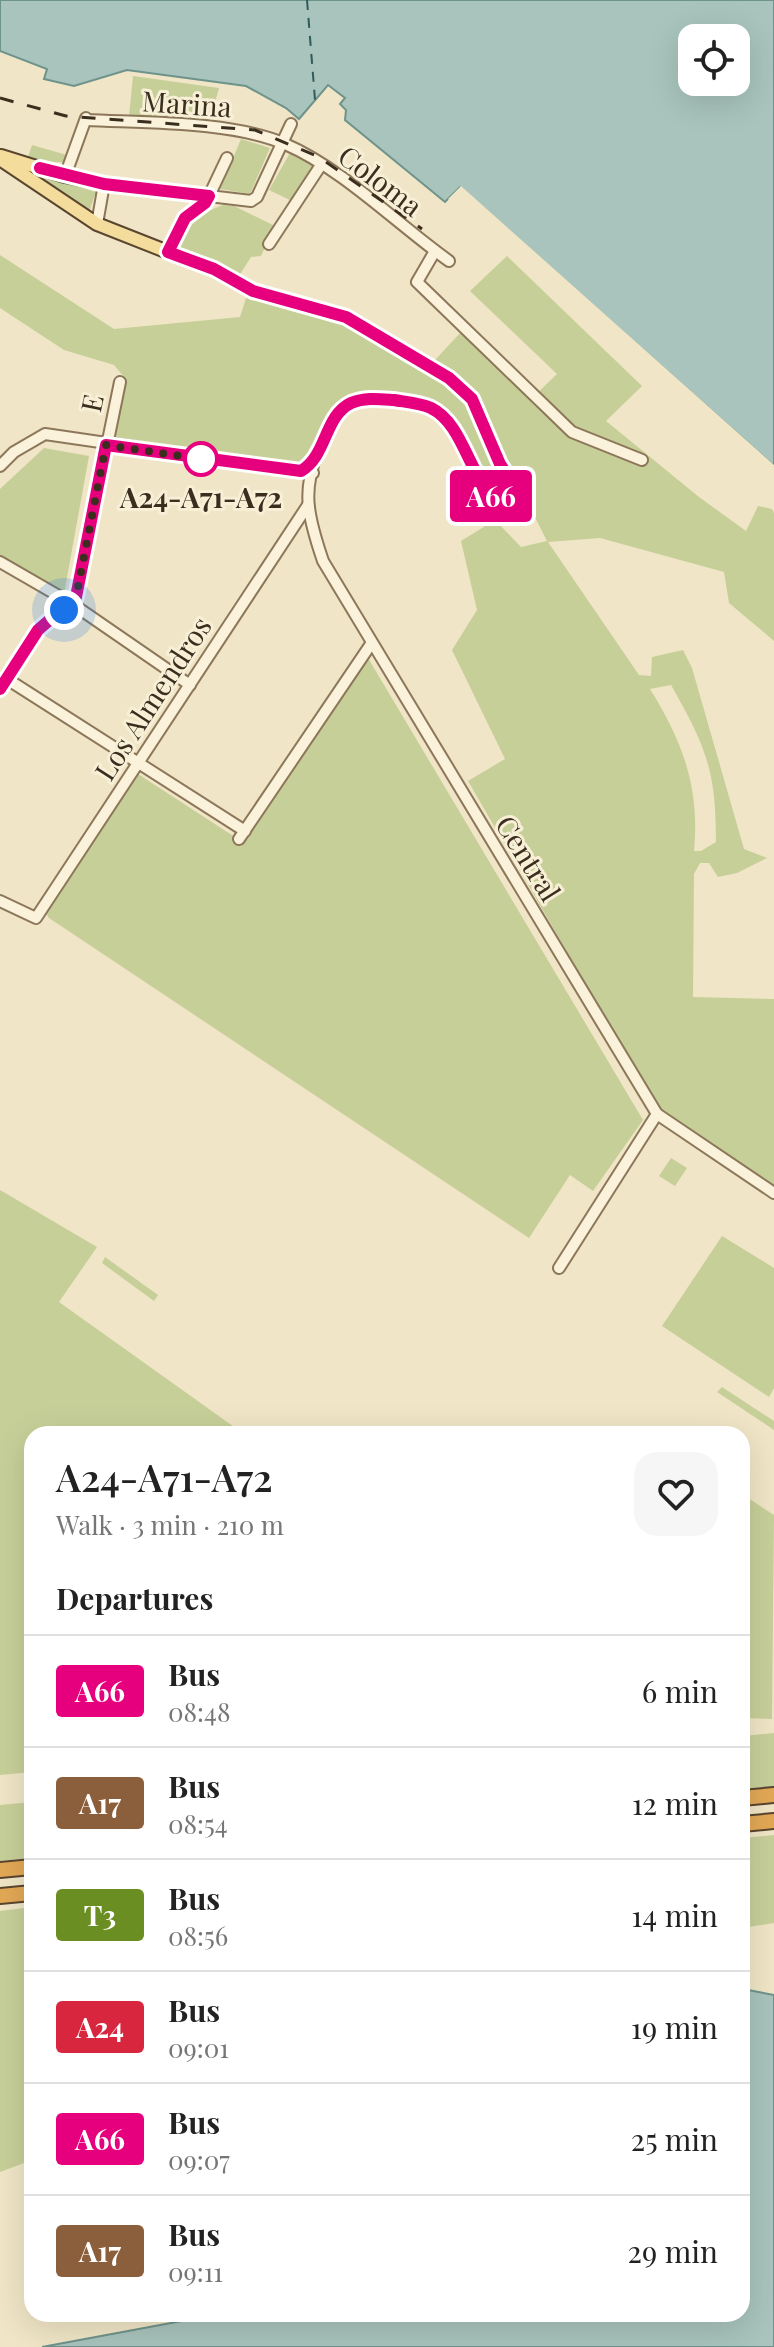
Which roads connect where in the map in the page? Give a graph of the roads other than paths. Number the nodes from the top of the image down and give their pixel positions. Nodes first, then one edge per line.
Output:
1 (291, 124) dead end
2 (282, 143) junction
3 (0, 157) edge
4 (227, 158) dead end
5 (321, 165) junction
6 (65, 176) junction
7 (104, 184) junction
8 (207, 199) junction
9 (97, 224) junction
10 (269, 244) dead end
11 (435, 251) junction
12 (168, 252) junction
13 (449, 261) dead end
14 (120, 382) dead end
15 (106, 445) junction
16 (318, 455) junction
17 (642, 460) dead end
18 (0, 466) edge
19 (288, 470) junction
20 (301, 471) junction
21 (313, 473) junction
22 (308, 502) junction
23 (0, 562) edge
24 (71, 603) junction
25 (371, 644) junction
26 (7, 679) junction
27 (190, 685) junction
28 (0, 689) edge
29 (138, 763) junction
30 (0, 901) edge
31 (657, 1114) junction
32 (774, 1193) edge
33 (559, 1268) dead end
34 (774, 1795) edge
35 (750, 1797) edge
36 (774, 1821) edge
37 (750, 1823) edge
38 (24, 1868) edge
39 (0, 1870) edge
40 (24, 1894) edge
41 (0, 1896) edge

1 - 2 street
2 - 5 street, Coloma
2 - 6 street, Marina
2 - 8 street
3 - 6 main road
3 - 9 main road
4 - 8 street
5 - 10 street
5 - 11 street, Coloma
6 - 7 main road
7 - 8 main road
7 - 9 street
8 - 12 main road
9 - 12 main road
11 - 13 street, Coloma
11 - 17 street
12 - 16 street
14 - 15 street, E
15 - 18 street
15 - 19 street
15 - 24 street, E
16 - 20 street
16 - 21 street
19 - 20 street
19 - 22 street
20 - 21 street
21 - 22 street
22 - 25 street, Central
22 - 27 street, Los Almendros
23 - 24 street
24 - 26 street
24 - 27 street
25 - 29 street
25 - 31 street, Central
26 - 28 street
26 - 29 street
27 - 29 street, Los Almendros
29 - 30 street, Los Almendros
31 - 32 street, Central
31 - 33 street
34 - 35 highway
36 - 37 highway
38 - 39 highway
40 - 41 highway

